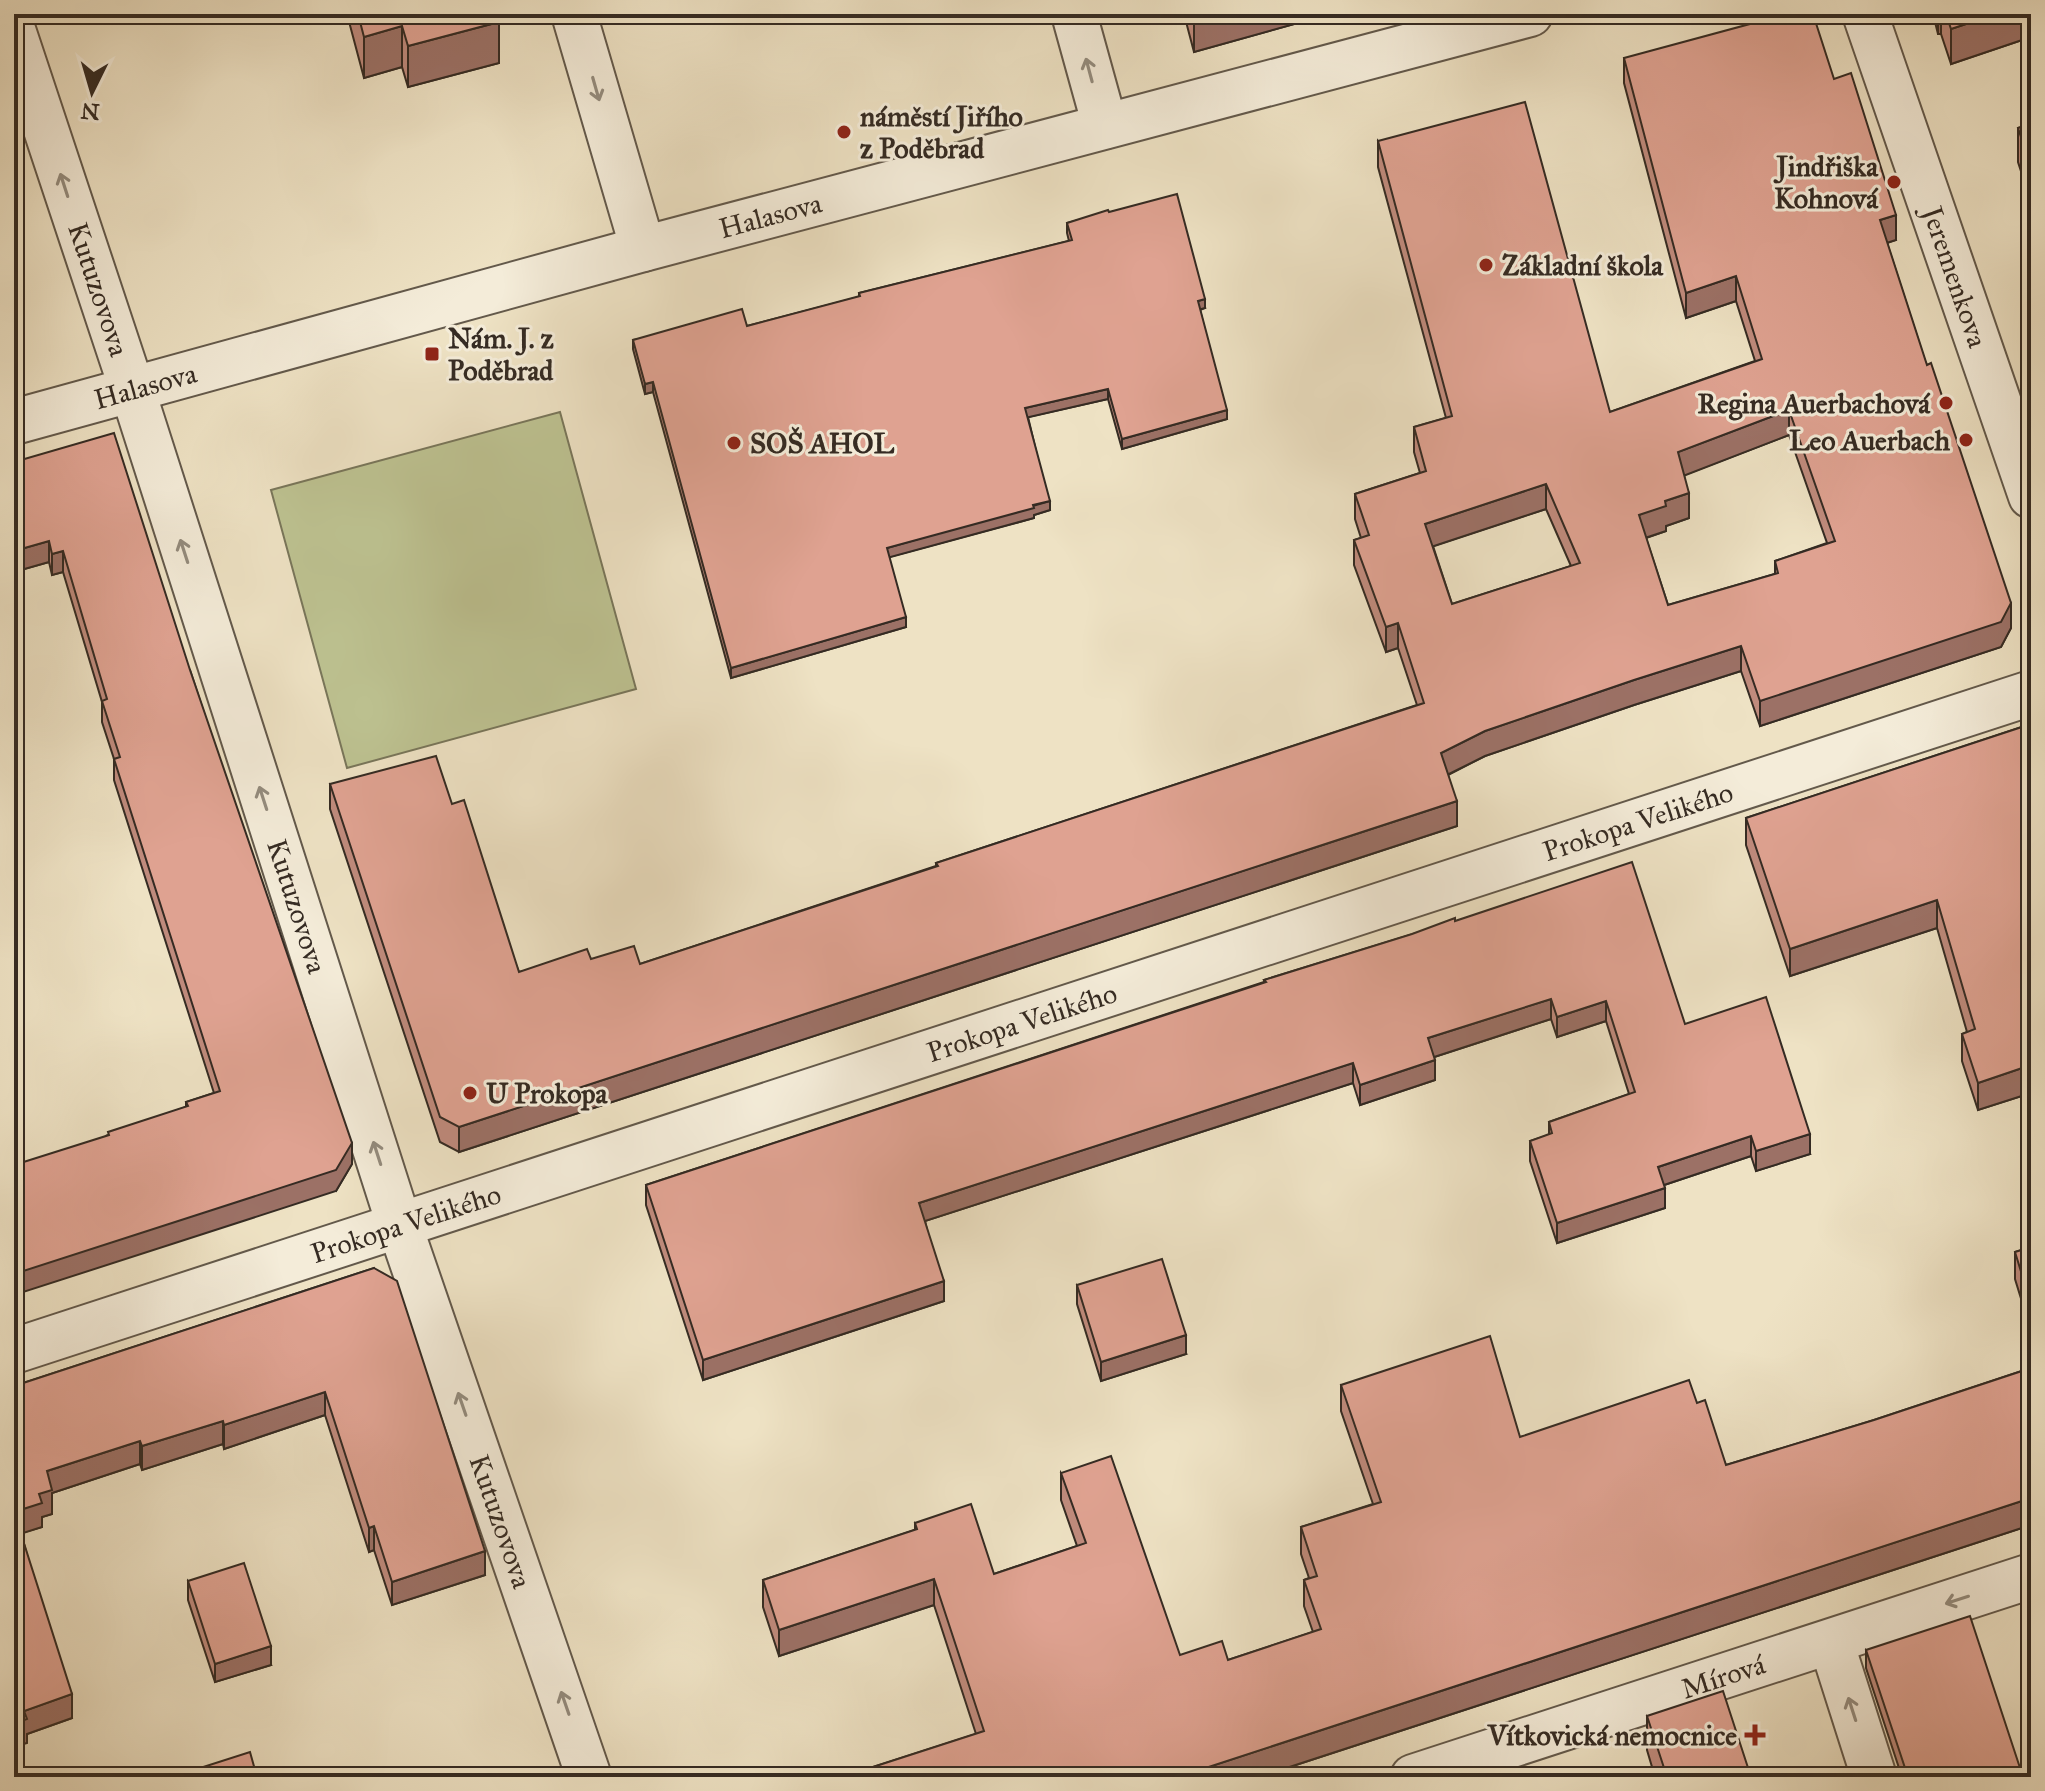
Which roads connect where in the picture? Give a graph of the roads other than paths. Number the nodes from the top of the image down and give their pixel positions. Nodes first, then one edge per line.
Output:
1 (574, 14) edge
2 (1074, 14) edge
3 (1530, 14) edge
4 (1865, 14) edge
5 (14, 33) edge
6 (1105, 126) junction
7 (643, 249) junction
8 (133, 392) junction
9 (14, 422) edge
10 (2031, 496) edge
11 (2031, 693) edge
12 (400, 1227) junction
13 (14, 1351) edge
14 (2031, 1576) edge
15 (1831, 1642) junction
16 (589, 1777) edge
17 (1413, 1777) edge
18 (1874, 1777) edge

1 -> 7 street
6 -> 2 street
3 - 6 street, Halasova
4 - 10 street, Jeremenkova
8 -> 5 street, Kutuzovova
6 - 7 street, Halasova
7 - 8 street, Halasova
8 - 9 street, Halasova
12 -> 8 street, Kutuzovova
11 - 12 street, Prokopa Velikého
12 - 13 street, Prokopa Velikého
16 -> 12 street, Kutuzovova
14 -> 15 street, Mírová
15 - 17 street, Mírová
18 -> 15 street

